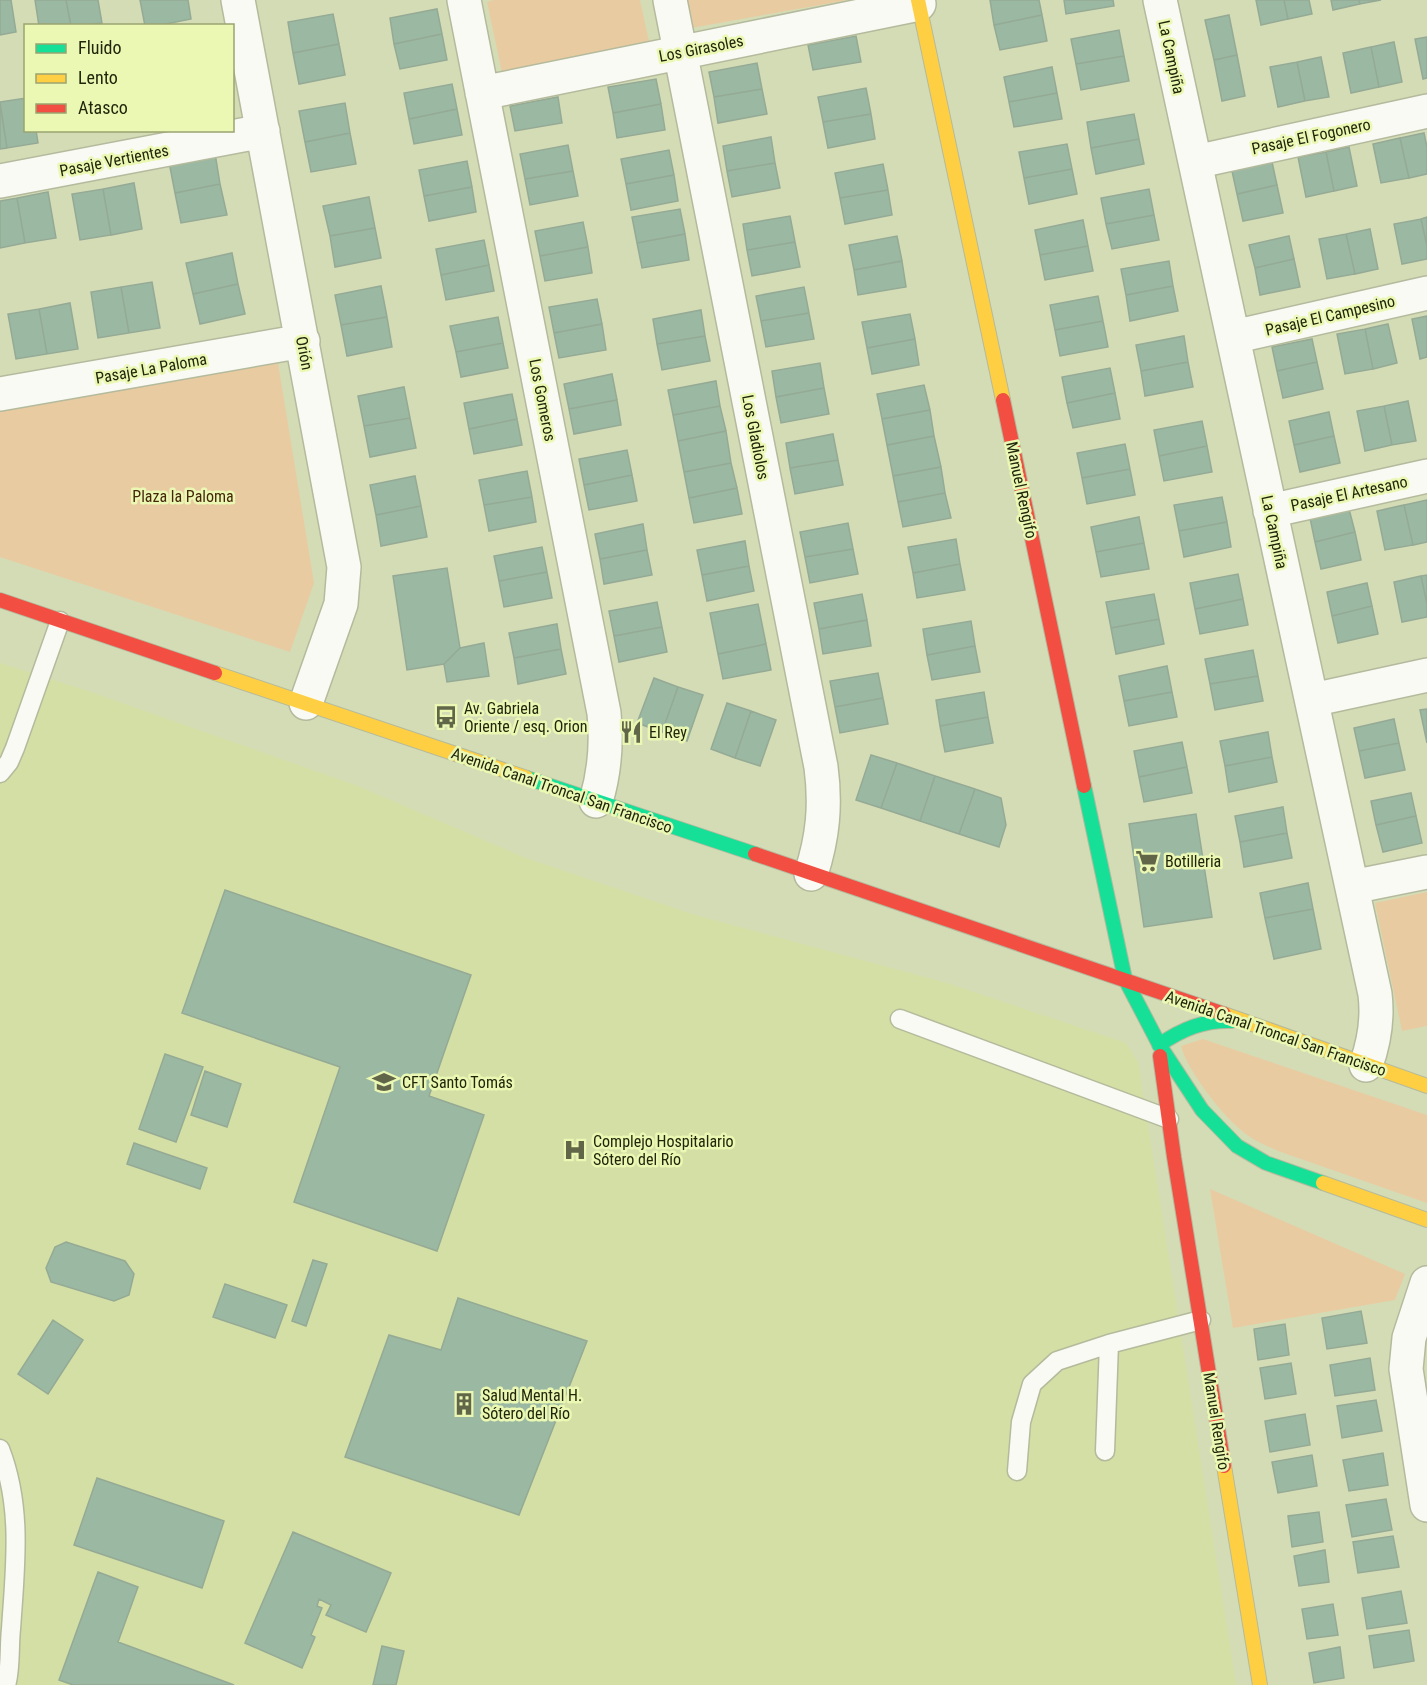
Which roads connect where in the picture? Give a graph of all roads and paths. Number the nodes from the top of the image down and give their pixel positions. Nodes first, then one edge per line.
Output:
1 (238, 0) edge
2 (464, 0) edge
3 (670, 0) edge
4 (1160, 0) edge
5 (919, 2) edge
6 (681, 52) junction
7 (482, 93) junction
8 (1427, 111) edge
9 (263, 131) junction
10 (1195, 162) junction
11 (0, 182) edge
12 (1427, 293) edge
13 (1233, 337) junction
14 (303, 341) junction
15 (0, 394) edge
16 (1427, 476) edge
17 (1270, 511) junction
18 (1, 602) edge
19 (60, 621) junction
20 (1427, 675) edge
21 (1312, 700) junction
22 (306, 703) junction
23 (0, 773) edge
24 (596, 801) junction
25 (1427, 872) edge
26 (811, 874) junction
27 (1352, 887) junction
28 (1125, 979) junction
29 (900, 1020) dead end
30 (1247, 1022) junction
31 (1159, 1045) junction
32 (1366, 1065) junction
33 (1427, 1086) edge
34 (1169, 1119) junction
35 (1185, 1147) dead end
36 (1174, 1157) junction
37 (1427, 1220) edge
38 (1427, 1283) edge
39 (1200, 1320) junction
40 (1109, 1344) junction
41 (0, 1449) edge
42 (1105, 1450) dead end
43 (1424, 1462) edge
44 (1017, 1471) dead end
45 (1427, 1505) edge
46 (10, 1684) edge
47 (1260, 1685) edge

1 - 9 street, Orión
2 - 7 street, Los Gomeros
3 - 6 street, Los Gladiolos
4 - 10 street, La Campiña
5 - 6 street, Los Girasoles
5 - 28 main road, Manuel Rengifo
6 - 7 street, Los Girasoles
6 - 26 street, Los Gladiolos
7 - 24 street, Los Gomeros
8 - 10 street, Pasaje El Fogonero
9 - 11 street, Pasaje Vertientes
9 - 14 street, Orión
10 - 13 street, La Campiña
12 - 13 street, Pasaje El Campesino
13 - 17 street, La Campiña
14 - 15 street, Pasaje La Paloma
14 - 22 street, Orión
16 - 17 street, Pasaje El Artesano
17 - 21 street, La Campiña
18 - 19 main road, Avenida Canal Troncal San Francisco
19 - 22 main road, Avenida Canal Troncal San Francisco
19 - 23 lane
20 - 21 street
21 - 27 street, La Campiña
22 - 24 main road, Avenida Canal Troncal San Francisco
24 - 26 main road, Avenida Canal Troncal San Francisco
25 - 27 street
26 - 28 main road, Avenida Canal Troncal San Francisco
27 - 32 street, La Campiña
28 - 30 main road, Avenida Canal Troncal San Francisco
28 - 31 main road, Avenida Canal Troncal San Francisco
29 - 34 lane
30 - 31 main road
30 - 32 main road, Avenida Canal Troncal San Francisco
31 - 34 main road, Manuel Rengifo
31 - 37 main road, Avenida Canal Troncal San Francisco
32 - 33 main road, Avenida Canal Troncal San Francisco
34 - 36 main road, Manuel Rengifo
35 - 36 main road
36 - 39 main road, Manuel Rengifo
38 - 43 street
39 - 40 lane
39 - 47 main road, Manuel Rengifo
40 - 42 lane
40 - 44 lane
41 - 46 lane
43 - 45 street

